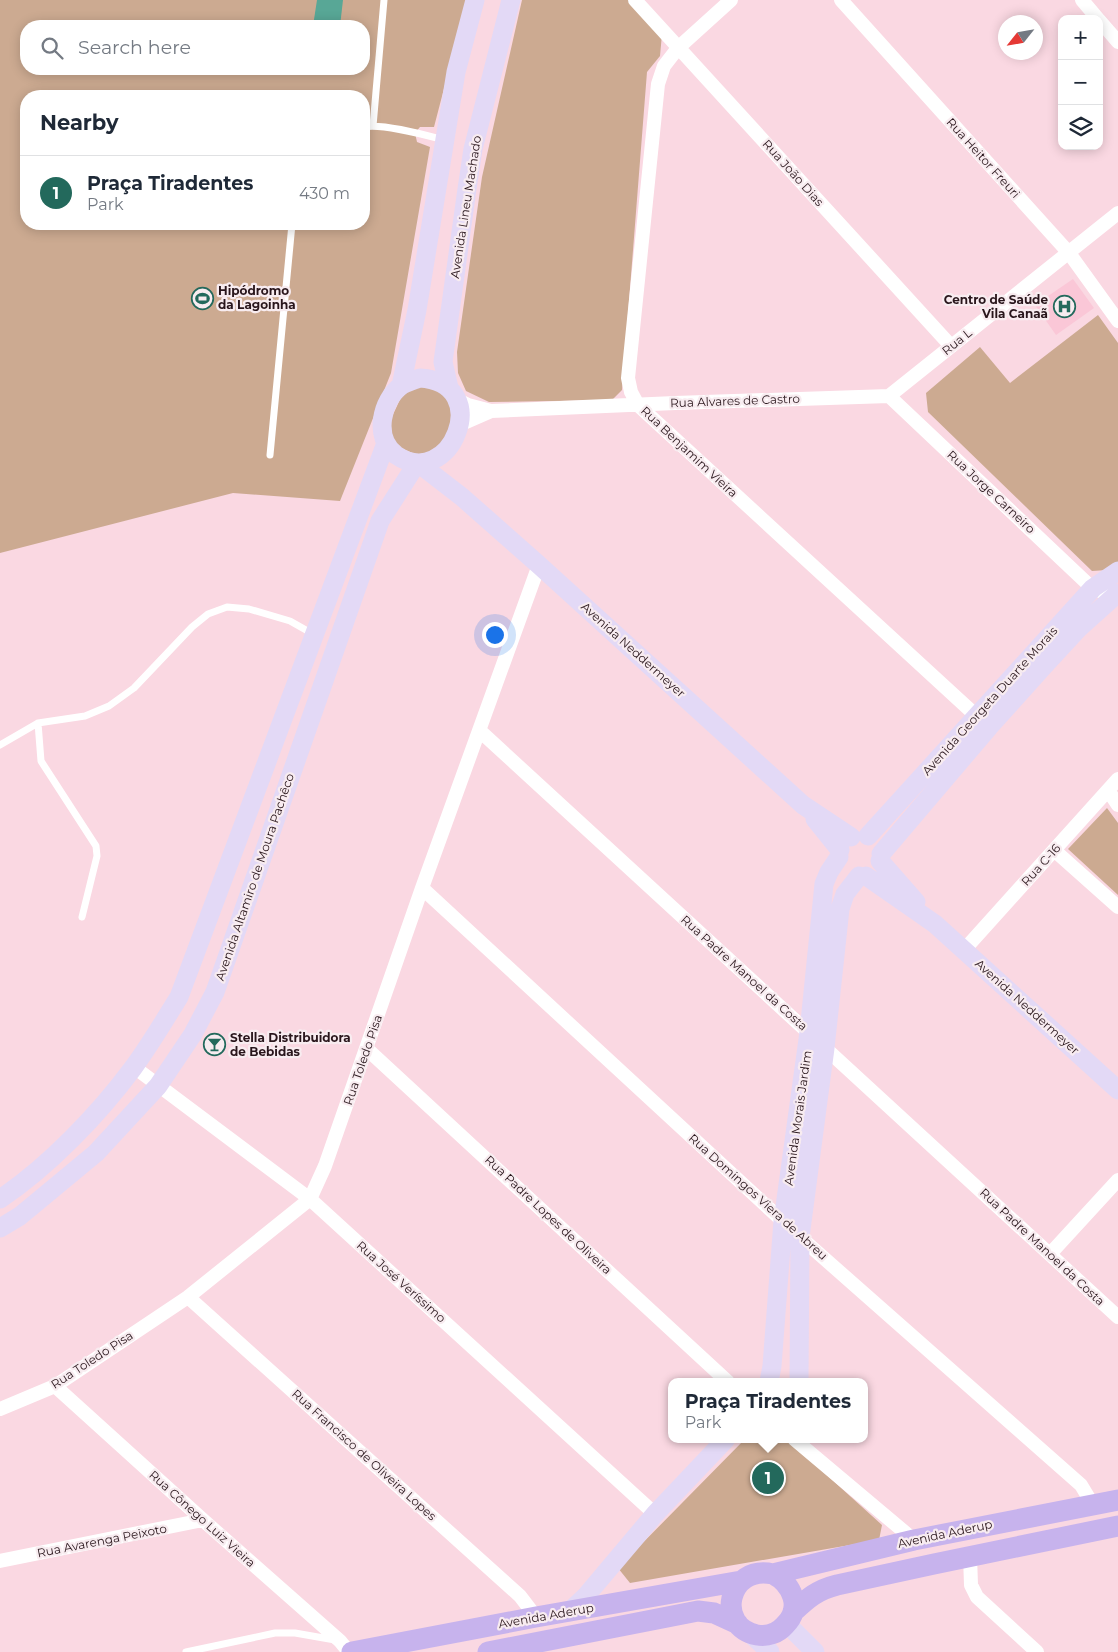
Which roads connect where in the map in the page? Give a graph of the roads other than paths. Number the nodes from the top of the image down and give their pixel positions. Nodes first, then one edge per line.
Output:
1 (384, 0) edge
2 (475, 0) edge
3 (511, 0) edge
4 (635, 0) edge
5 (731, 0) edge
6 (841, 0) edge
7 (1084, 1) edge
8 (1096, 15) edge
9 (1103, 24) edge
10 (1118, 42) edge
11 (678, 48) junction
12 (370, 126) edge
13 (373, 126) junction
14 (444, 140) junction
15 (474, 149) junction
16 (1118, 213) edge
17 (291, 230) edge
18 (1069, 253) junction
19 (1118, 321) edge
20 (951, 346) junction
21 (401, 386) junction
22 (453, 394) junction
23 (889, 396) junction
24 (638, 405) junction
25 (491, 411) junction
26 (459, 425) junction
27 (386, 443) junction
28 (446, 451) junction
29 (270, 454) dead end
30 (417, 463) junction
31 (462, 497) junction
32 (540, 565) junction
33 (1118, 571) edge
34 (1093, 588) junction
35 (1116, 597) edge
36 (314, 634) junction
37 (1037, 661) junction
38 (983, 721) junction
39 (38, 723) junction
40 (480, 731) junction
41 (0, 745) edge
42 (1118, 779) edge
43 (1108, 790) junction
44 (1118, 805) edge
45 (849, 845) junction
46 (1054, 850) junction
47 (881, 858) junction
48 (863, 876) junction
49 (422, 888) junction
50 (1118, 907) edge
51 (82, 917) dead end
52 (935, 924) junction
53 (964, 950) junction
54 (809, 1032) junction
55 (825, 1048) junction
56 (367, 1049) junction
57 (134, 1067) junction
58 (158, 1086) junction
59 (1118, 1090) edge
60 (1118, 1180) edge
61 (0, 1199) edge
62 (310, 1199) junction
63 (783, 1221) junction
64 (0, 1228) edge
65 (800, 1237) junction
66 (1050, 1254) junction
67 (188, 1297) junction
68 (1118, 1317) edge
69 (724, 1378) edge
70 (770, 1378) edge
71 (798, 1378) edge
72 (55, 1386) junction
73 (0, 1410) edge
74 (722, 1443) edge
75 (799, 1443) edge
76 (1118, 1500) edge
77 (1093, 1505) junction
78 (655, 1514) junction
79 (203, 1520) junction
80 (1118, 1526) edge
81 (1080, 1533) junction
82 (914, 1540) junction
83 (970, 1556) junction
84 (0, 1561) edge
85 (773, 1574) junction
86 (741, 1581) junction
87 (569, 1612) junction
88 (536, 1617) junction
89 (790, 1618) junction
90 (744, 1629) junction
91 (347, 1648) edge
92 (186, 1652) edge
93 (488, 1652) edge
94 (770, 1652) edge
95 (815, 1652) edge
96 (1037, 1652) edge

1 - 13 lane
2 - 14 main road
3 - 15 main road, Avenida Lineu Machado
4 - 11 street, Rua João Dias
5 - 11 street, Rua Benjamim Vieira
6 - 18 street, Rua Heitor Freuri
7 - 8 street
9 - 10 street
11 - 20 street, Rua João Dias
11 - 24 street, Rua Benjamim Vieira
12 - 13 lane
13 - 14 lane
14 - 15 main road
14 - 21 main road
15 - 22 main road, Avenida Lineu Machado
16 - 18 street, Rua L
17 - 29 lane
18 - 19 street, Rua Heitor Freuri
18 - 20 street, Rua L
20 - 23 street, Rua L
21 - 22 main road
21 - 27 main road
22 - 25 street, Rua Alvares de Castro
22 - 26 main road
23 - 24 street, Rua Alvares de Castro
23 - 34 street, Rua Jorge Carneiro
24 - 25 street, Rua Alvares de Castro
24 - 38 street, Rua Benjamim Vieira
25 - 26 street, Rua Alvares de Castro
26 - 28 main road
27 - 30 main road
27 - 36 main road
28 - 30 main road
28 - 31 main road, Avenida Neddermeyer
30 - 31 main road, Avenida Neddermeyer
30 - 58 main road, Avenida Altamiro de Moura Pachêco
31 - 32 main road, Avenida Neddermeyer
32 - 40 street, Rua Toledo Pisa
32 - 45 main road, Avenida Neddermeyer
33 - 34 main road, Avenida Georgeta Duarte Morais
34 - 35 street
34 - 37 main road, Avenida Georgeta Duarte Morais
35 - 37 main road, Avenida Georgeta Duarte Morais
36 - 39 lane
36 - 57 main road
37 - 38 main road, Avenida Georgeta Duarte Morais
38 - 45 main road, Avenida Georgeta Duarte Morais
38 - 47 main road, Avenida Georgeta Duarte Morais
39 - 41 lane
39 - 51 lane
40 - 49 street, Rua Toledo Pisa
40 - 54 street, Rua Padre Manoel da Costa
42 - 43 street, Rua C-16
43 - 44 street
43 - 46 street, Rua C-16
45 - 47 main road
45 - 48 main road
45 - 54 main road, Avenida Morais Jardim
46 - 50 street
46 - 53 street, Rua C-16
47 - 48 main road
47 - 52 main road, Avenida Neddermeyer
48 - 52 main road, Avenida Neddermeyer
48 - 55 main road, Avenida Morais Jardim
49 - 56 street, Rua Toledo Pisa
49 - 63 street, Rua Domingos Viera de Abreu
52 - 53 main road, Avenida Neddermeyer
53 - 59 main road, Avenida Neddermeyer
54 - 55 street, Rua Padre Manoel da Costa
54 - 63 main road, Avenida Morais Jardim
55 - 65 main road, Avenida Morais Jardim
55 - 66 street, Rua Padre Manoel da Costa
56 - 62 street, Rua Toledo Pisa
56 - 69 street, Rua Padre Lopes de Oliveira
57 - 58 street, Rua José Veríssimo
57 - 61 main road
58 - 62 street, Rua José Veríssimo
58 - 64 main road, Avenida Altamiro de Moura Pachêco
60 - 66 street
62 - 67 street, Rua Toledo Pisa
62 - 78 street, Rua José Veríssimo
63 - 65 street, Rua Domingos Viera de Abreu
63 - 70 main road, Avenida Morais Jardim
65 - 71 main road, Avenida Morais Jardim
65 - 77 street, Rua Domingos Viera de Abreu
66 - 68 street, Rua Padre Manoel da Costa
67 - 72 street, Rua Toledo Pisa
67 - 88 street, Rua Francisco de Oliveira Lopes
72 - 73 street, Rua Toledo Pisa
72 - 79 street, Rua Cônego Luiz Vieira
74 - 78 main road
75 - 82 street
76 - 77 main road, Avenida Aderup
77 - 81 main road
77 - 82 main road, Avenida Aderup
78 - 87 main road
79 - 84 street, Rua Avarenga Peixoto
79 - 91 street, Rua Cônego Luiz Vieira
80 - 81 main road, Avenida Aderup
81 - 83 main road, Avenida Aderup
82 - 85 main road, Avenida Aderup
83 - 89 main road, Avenida Aderup
83 - 96 street
85 - 86 main road, Avenida Aderup
85 - 89 main road
86 - 87 main road, Avenida Aderup
86 - 90 main road
87 - 88 main road, Avenida Aderup
88 - 91 main road, Avenida Aderup
89 - 90 main road, Avenida Aderup
89 - 95 main road
90 - 93 main road, Avenida Aderup
90 - 94 main road
91 - 92 lane

